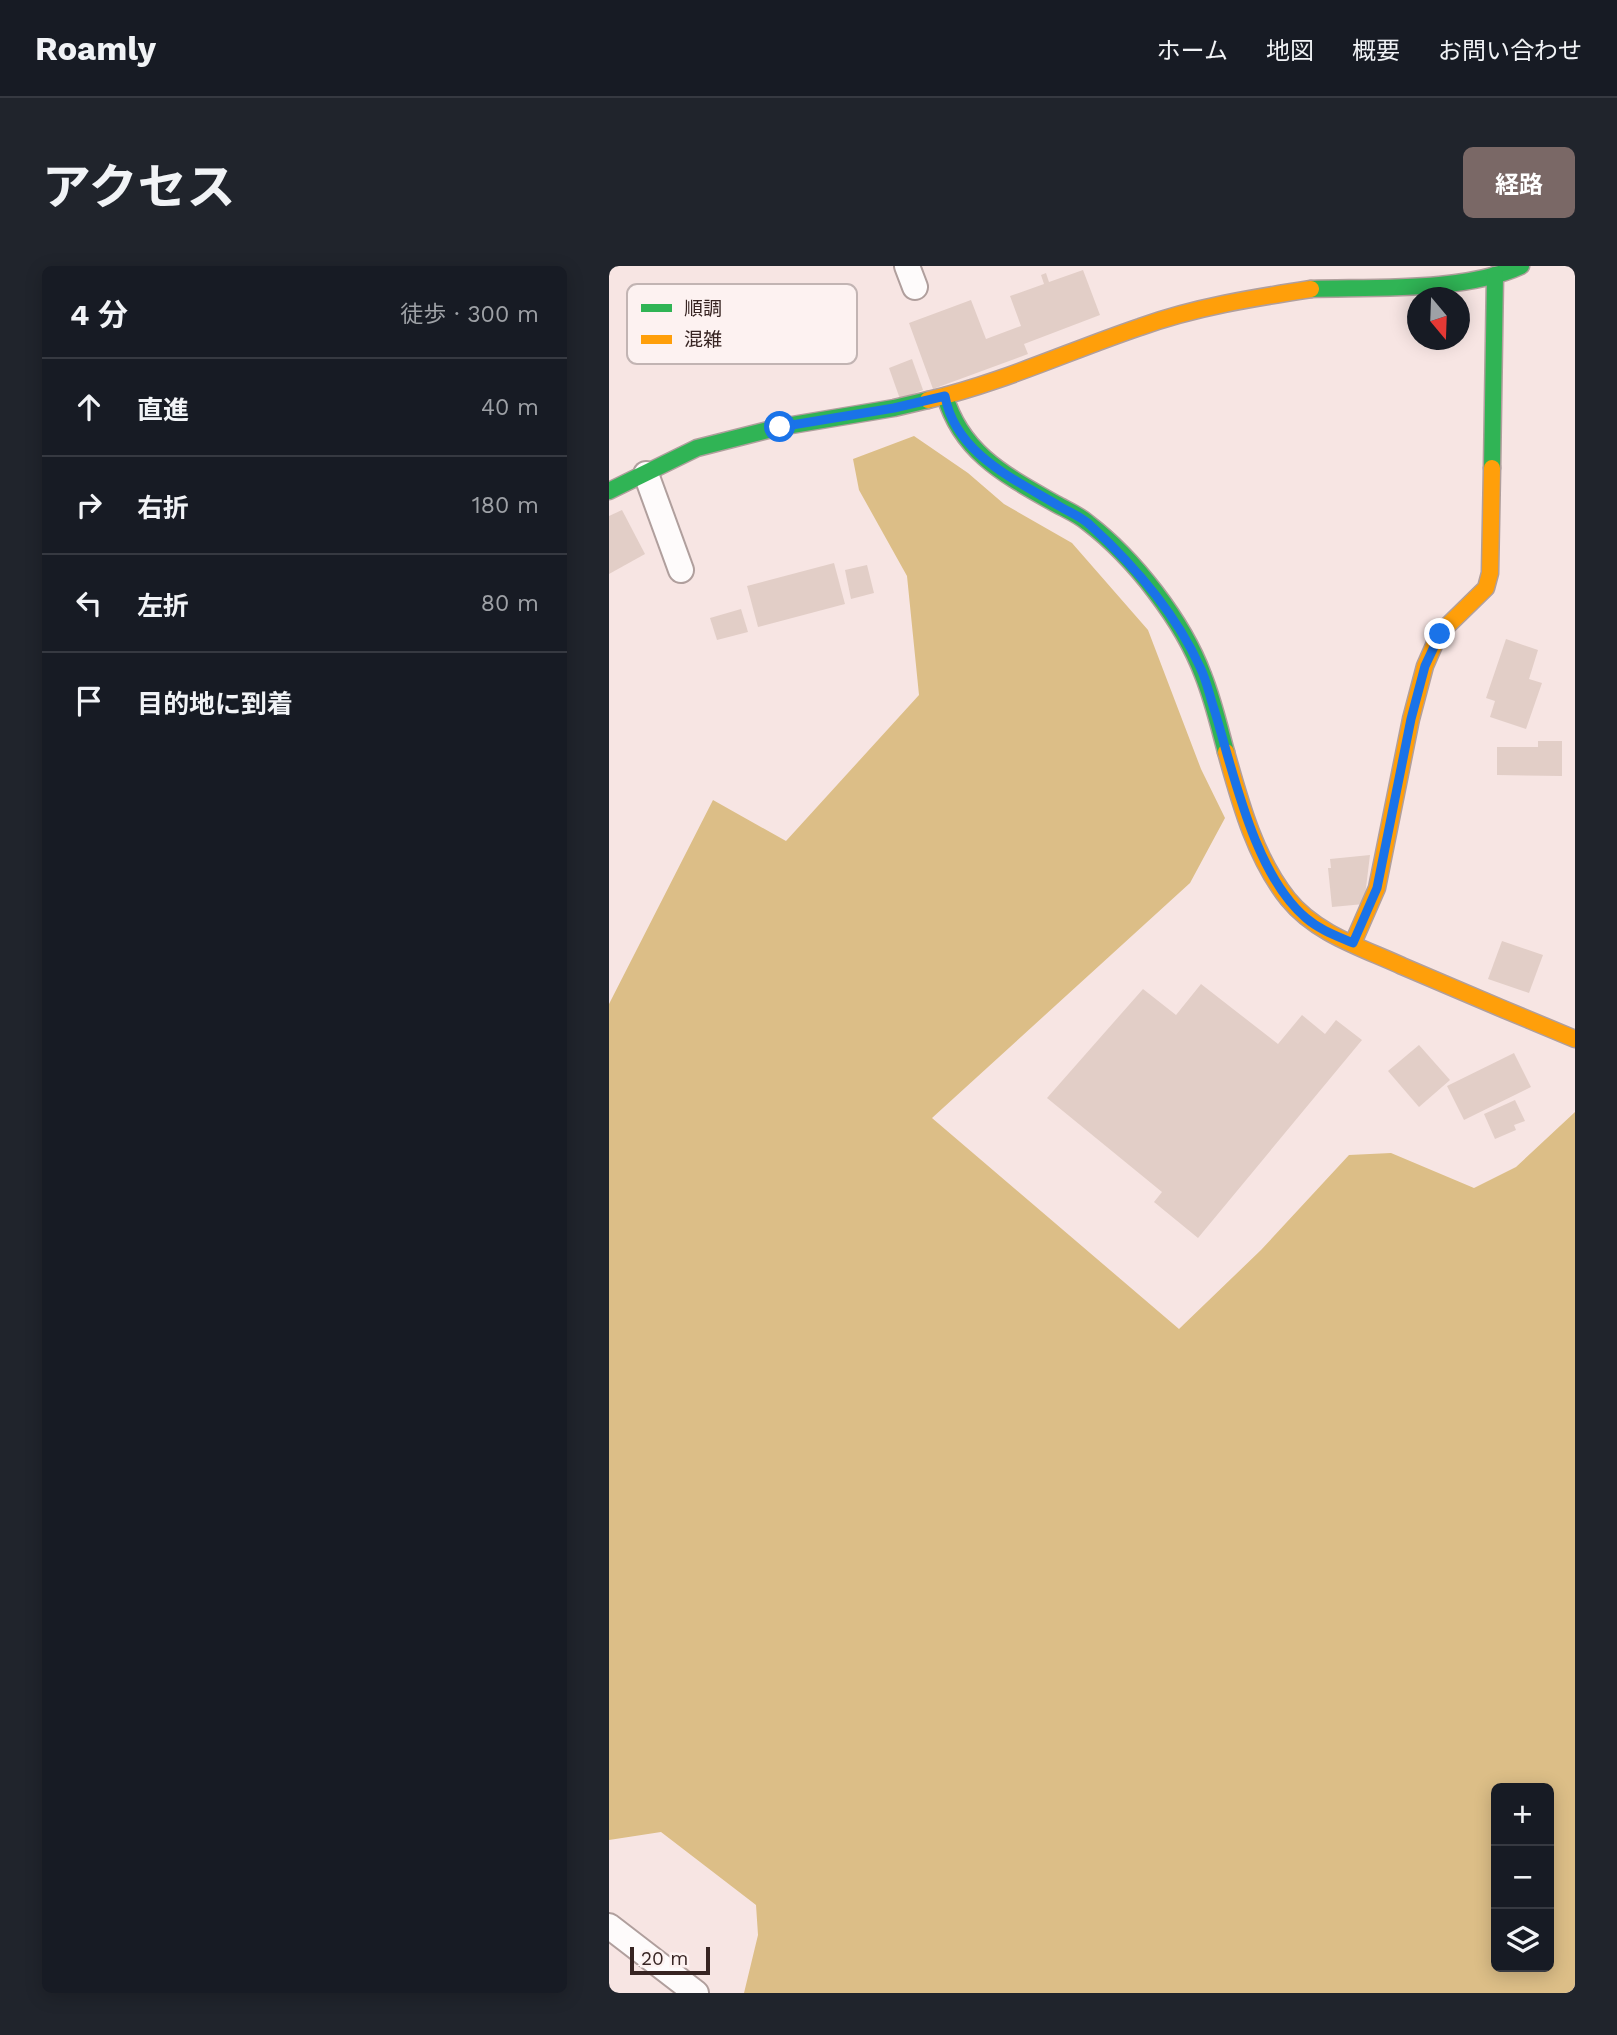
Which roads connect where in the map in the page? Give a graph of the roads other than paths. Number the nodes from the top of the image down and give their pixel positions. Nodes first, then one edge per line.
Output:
1 (1521, 266) edge
2 (1495, 275) junction
3 (945, 396) junction
4 (646, 474) junction
5 (609, 491) edge
6 (681, 570) dead end
7 (1353, 943) junction
8 (1575, 1039) edge
9 (609, 1926) edge
10 (696, 1993) edge

1 - 2 street
2 - 3 street
2 - 7 street
3 - 4 street
3 - 7 street
4 - 5 street
4 - 6 street
7 - 8 street
9 - 10 street

